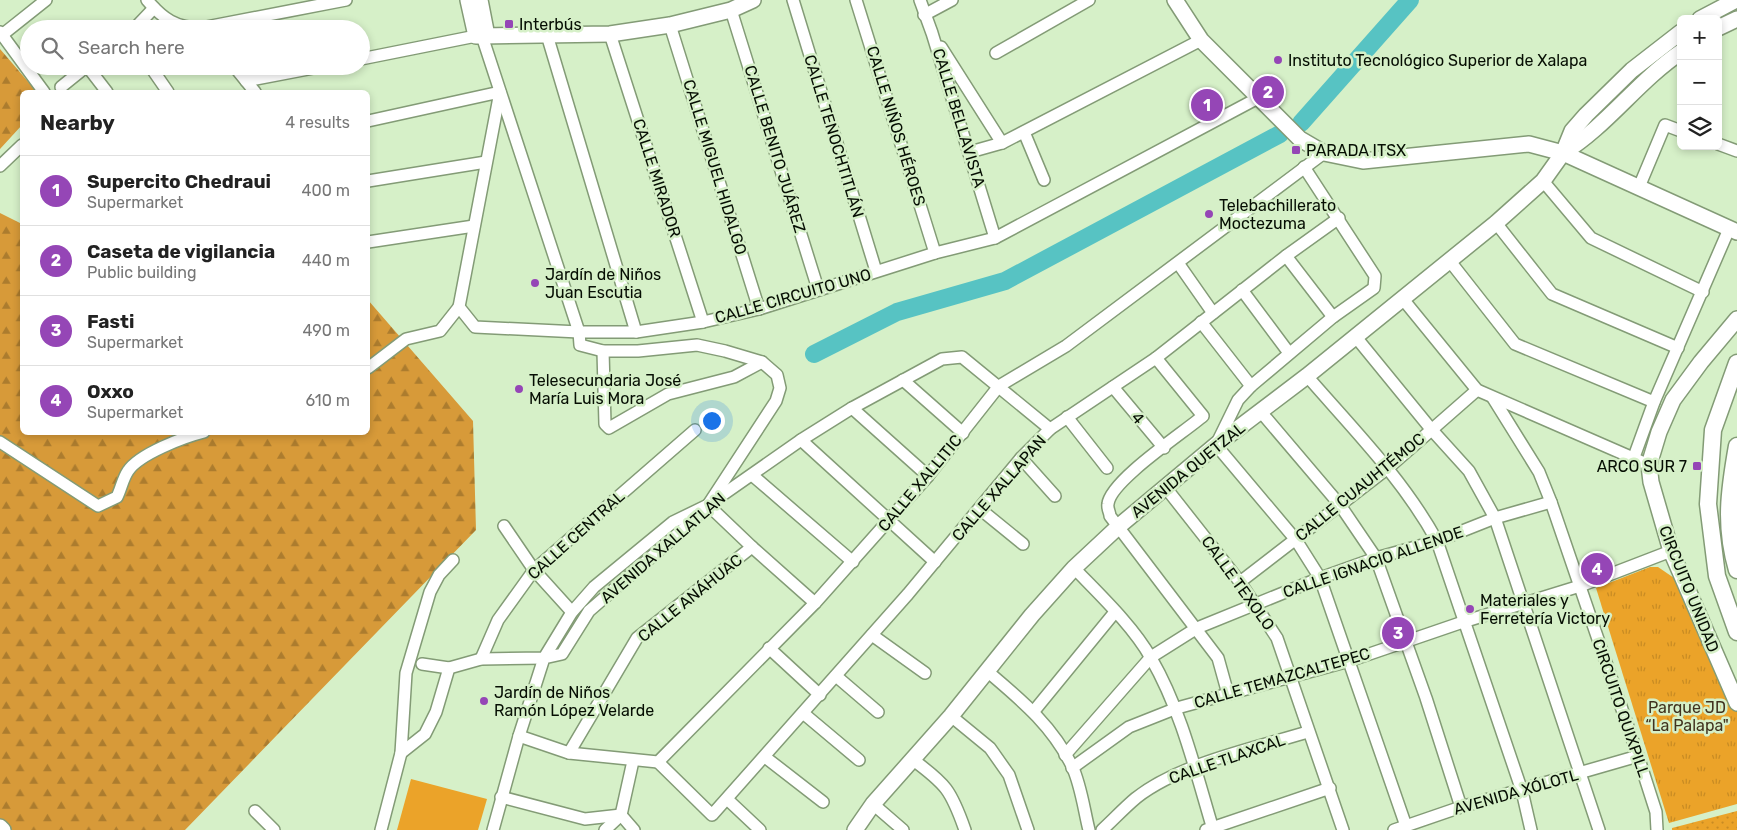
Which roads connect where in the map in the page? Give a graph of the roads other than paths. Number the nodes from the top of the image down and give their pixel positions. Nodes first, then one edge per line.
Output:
1 (46, 0) edge
2 (346, 0) edge
3 (468, 0) edge
4 (480, 0) edge
5 (753, 0) edge
6 (793, 0) edge
7 (856, 0) edge
8 (920, 0) edge
9 (952, 0) edge
10 (1089, 0) edge
11 (1174, 0) edge
12 (1736, 0) edge
13 (150, 4) edge
14 (731, 10) junction
15 (1708, 15) edge
16 (924, 16) junction
17 (1737, 18) edge
18 (140, 20) edge
19 (169, 20) edge
20 (243, 20) edge
21 (670, 25) junction
22 (1722, 26) edge
23 (932, 33) junction
24 (1, 34) edge
25 (610, 34) junction
26 (547, 35) junction
27 (1677, 35) edge
28 (482, 36) junction
29 (1201, 40) junction
30 (996, 54) dead end
31 (1677, 55) edge
32 (370, 57) edge
33 (20, 60) edge
34 (31, 75) edge
35 (76, 75) edge
36 (94, 75) edge
37 (156, 75) edge
38 (241, 75) edge
39 (277, 75) edge
40 (246, 81) junction
41 (61, 87) dead end
42 (43, 90) edge
43 (105, 90) edge
44 (167, 90) edge
45 (253, 90) edge
46 (500, 92) junction
47 (1258, 98) junction
48 (370, 121) edge
49 (1677, 130) edge
50 (1024, 132) junction
51 (1002, 143) junction
52 (1722, 145) edge
53 (1737, 151) edge
54 (20, 152) edge
55 (970, 152) junction
56 (1324, 153) junction
57 (1563, 153) junction
58 (486, 162) junction
59 (0, 166) edge
60 (1304, 167) junction
61 (1044, 180) dead end
62 (370, 181) edge
63 (1543, 181) junction
64 (1638, 186) junction
65 (1339, 218) junction
66 (1496, 223) junction
67 (474, 226) junction
68 (1733, 231) edge
69 (995, 238) junction
70 (370, 242) edge
71 (935, 253) junction
72 (1286, 256) junction
73 (1449, 260) junction
74 (1178, 263) junction
75 (876, 271) junction
76 (818, 289) junction
77 (1242, 290) junction
78 (1703, 292) junction
79 (1402, 298) junction
80 (459, 307) junction
81 (759, 309) junction
82 (1213, 313) junction
83 (1333, 317) junction
84 (1737, 319) edge
85 (704, 322) junction
86 (1200, 322) junction
87 (579, 332) junction
88 (636, 332) junction
89 (1355, 336) junction
90 (1678, 348) junction
91 (603, 350) junction
92 (1289, 353) junction
93 (1156, 358) junction
94 (762, 362) junction
95 (1737, 363) edge
96 (370, 366) edge
97 (1307, 376) junction
98 (903, 380) junction
99 (999, 386) junction
100 (1251, 386) junction
101 (1113, 387) junction
102 (1477, 390) junction
103 (1493, 398) junction
104 (1654, 402) junction
105 (852, 408) junction
106 (1261, 412) junction
107 (1067, 417) junction
108 (1050, 429) junction
109 (1431, 429) junction
110 (695, 430) dead end
111 (963, 432) junction
112 (192, 435) edge
113 (801, 440) junction
114 (0, 442) edge
115 (1216, 445) junction
116 (1737, 446) edge
117 (1164, 448) junction
118 (1634, 457) junction
119 (1021, 458) junction
120 (1649, 465) junction
121 (1107, 468) dead end
122 (1388, 468) junction
123 (752, 475) junction
124 (928, 476) junction
125 (1166, 488) junction
126 (1055, 496) dead end
127 (1551, 502) junction
128 (708, 505) junction
129 (1340, 505) junction
130 (980, 509) junction
131 (1495, 518) junction
132 (889, 520) junction
133 (504, 526) dead end
134 (1119, 526) junction
135 (1296, 540) junction
136 (1437, 541) junction
137 (1023, 544) dead end
138 (752, 547) junction
139 (1671, 551) junction
140 (1376, 558) junction
141 (453, 560) dead end
142 (853, 562) junction
143 (935, 562) junction
144 (1074, 568) junction
145 (534, 570) junction
146 (1737, 570) edge
147 (1320, 578) junction
148 (1240, 582) junction
149 (1580, 586) junction
150 (583, 599) junction
151 (816, 603) junction
152 (1256, 603) junction
153 (1524, 604) junction
154 (589, 611) junction
155 (572, 612) junction
156 (1115, 612) junction
157 (1463, 622) junction
158 (1197, 628) junction
159 (1737, 632) edge
160 (872, 635) junction
161 (1406, 641) junction
162 (769, 648) junction
163 (1151, 656) junction
164 (544, 658) junction
165 (481, 659) junction
166 (1350, 661) junction
167 (422, 664) dead end
168 (449, 668) junction
169 (987, 671) junction
170 (925, 673) dead end
171 (836, 676) junction
172 (1289, 676) junction
173 (1228, 694) junction
174 (820, 695) junction
175 (1737, 703) edge
176 (1177, 708) junction
177 (1034, 711) junction
178 (878, 712) dead end
179 (803, 714) junction
180 (951, 716) junction
181 (1308, 732) junction
182 (519, 736) junction
183 (401, 753) junction
184 (569, 753) junction
185 (1065, 755) junction
186 (1638, 756) junction
187 (764, 757) junction
188 (912, 759) junction
189 (859, 760) dead end
190 (632, 761) junction
191 (658, 762) junction
192 (1194, 767) junction
193 (1072, 768) junction
194 (1580, 774) junction
195 (1330, 788) junction
196 (1522, 791) junction
197 (501, 797) junction
198 (727, 799) junction
199 (823, 802) dead end
200 (873, 804) junction
201 (1462, 807) junction
202 (255, 811) dead end
203 (620, 815) junction
204 (1406, 826) junction
205 (0, 827) edge
206 (1209, 828) edge
207 (3, 830) edge
208 (274, 830) edge
209 (381, 830) edge
210 (493, 830) edge
211 (605, 830) edge
212 (634, 830) edge
213 (760, 830) edge
214 (854, 830) edge
215 (903, 830) edge
216 (965, 830) edge
217 (1028, 830) edge
218 (1089, 830) edge
219 (1102, 830) edge
220 (1343, 830) edge
221 (1394, 830) edge
222 (1531, 830) edge
223 (1599, 830) edge
224 (1657, 830) edge

1 - 24 street
2 - 20 street
3 - 28 street
4 - 28 street
5 - 14 street
6 - 75 street, CALLE TENOCHTITLÁN
7 - 71 street, CALLE NIÑOS HÉROES
8 - 16 street, CALLE BELLAVISTA
9 - 16 street
10 - 30 street
11 - 29 street
12 - 15 street
13 - 18 street
13 - 19 street
14 - 21 street
14 - 76 street, CALLE BENITO JUÁREZ
16 - 23 street, CALLE BELLAVISTA
17 - 22 street
21 - 25 street
21 - 81 street, CALLE MIGUEL HIDALGO
23 - 51 street
23 - 55 street, CALLE BELLAVISTA
24 - 33 street
25 - 26 street
25 - 85 street, CALLE MIRADOR
26 - 28 street
26 - 88 street
27 - 57 street
28 - 32 street
28 - 46 street
29 - 47 street
29 - 50 street
31 - 57 street
34 - 42 street
35 - 41 street
36 - 43 street
37 - 44 street
38 - 40 street
39 - 40 street
40 - 45 street
46 - 48 street
46 - 58 street
46 - 87 street
47 - 56 street
47 - 69 street, CALLE CIRCUITO UNO
49 - 64 street
50 - 51 street
50 - 61 street
51 - 55 street
52 - 53 street
54 - 59 street
55 - 69 street, CALLE BELLAVISTA
56 - 57 street
56 - 60 street, CALLE XALLITIC
57 - 63 street, AVENIDA QUETZAL
57 - 64 street
58 - 62 street
58 - 67 street
60 - 65 street
60 - 74 street, CALLE XALLITIC
63 - 66 street, AVENIDA QUETZAL
63 - 78 street
64 - 68 street
65 - 72 street, CALLE XALLAPAN
65 - 83 street
66 - 73 street, AVENIDA QUETZAL
66 - 90 street
67 - 70 street
67 - 80 street
68 - 78 street
69 - 71 street, CALLE CIRCUITO UNO
71 - 75 street, CALLE CIRCUITO UNO
72 - 77 street, CALLE XALLAPAN
72 - 83 street
73 - 79 street, AVENIDA QUETZAL
73 - 104 street
74 - 82 street
74 - 99 street, CALLE XALLITIC
75 - 76 street, CALLE CIRCUITO UNO
76 - 81 street, CALLE CIRCUITO UNO
77 - 82 street, CALLE XALLAPAN
77 - 92 street
78 - 90 street
79 - 89 street, AVENIDA QUETZAL
79 - 102 street
80 - 87 street, CALLE CIRCUITO UNO
80 - 96 street
81 - 85 street, CALLE CIRCUITO UNO
82 - 86 street, CALLE XALLAPAN
83 - 92 street
84 - 120 street, CIRCUITO UNIDAD
85 - 88 street, CALLE CIRCUITO UNO
86 - 93 street, CALLE XALLAPAN
86 - 100 street
87 - 88 street, CALLE CIRCUITO UNO
87 - 91 street
89 - 97 street, AVENIDA QUETZAL
89 - 109 street
90 - 104 street
91 - 94 street
91 - 94 street
92 - 100 street
93 - 101 street, CALLE XALLAPAN
93 - 117 street
94 - 128 street
95 - 159 main road
97 - 106 street, AVENIDA QUETZAL
97 - 122 street
98 - 99 street, AVENIDA XALLATLAN
98 - 105 street, AVENIDA XALLATLAN
98 - 111 street
99 - 108 street
99 - 111 street, CALLE XALLITIC
100 - 115 street
101 - 107 street, CALLE XALLAPAN
101 - 117 street, 4
102 - 103 street
102 - 109 street, CALLE CUAUHTÉMOC
103 - 118 street
103 - 127 street, CIRCUITO QUIXPILL
104 - 118 street
105 - 113 street, AVENIDA XALLATLAN
105 - 124 street
106 - 115 street, AVENIDA QUETZAL
106 - 129 street
107 - 108 street, CALLE XALLAPAN
107 - 121 street
108 - 119 street, CALLE XALLAPAN
109 - 122 street, CALLE CUAUHTÉMOC
109 - 131 street
110 - 145 street, CALLE CENTRAL
111 - 124 street, CALLE XALLITIC
112 - 114 street
113 - 123 street, AVENIDA XALLATLAN
113 - 132 street
115 - 125 street, AVENIDA QUETZAL
115 - 135 street
116 - 146 main road
117 - 134 street
118 - 120 street
119 - 126 street
119 - 130 street, CALLE XALLAPAN
120 - 139 street, CIRCUITO UNIDAD
122 - 129 street, CALLE CUAUHTÉMOC
122 - 136 street
123 - 128 street, AVENIDA XALLATLAN
123 - 142 street
124 - 132 street, CALLE XALLITIC
125 - 134 street, AVENIDA QUETZAL
125 - 148 street, CALLE TEXOLO
127 - 131 street, CALLE IGNACIO ALLENDE
127 - 149 street, CIRCUITO QUIXPILL
128 - 138 street
128 - 150 street
128 - 154 street, AVENIDA XALLATLAN
129 - 135 street, CALLE CUAUHTÉMOC
129 - 140 street
130 - 137 street
130 - 143 street, CALLE XALLAPAN
131 - 136 street, CALLE IGNACIO ALLENDE
131 - 153 street
132 - 142 street, CALLE XALLITIC
132 - 143 street
133 - 145 street
134 - 144 street, AVENIDA QUETZAL
134 - 158 street
135 - 147 street
135 - 148 street, CALLE CUAUHTÉMOC
136 - 140 street, CALLE IGNACIO ALLENDE
136 - 157 street
138 - 151 street
138 - 184 street, CALLE ANÁHUAC
139 - 149 street, CALLE TEMAZCALTEPEC
139 - 175 street, CIRCUITO UNIDAD
140 - 147 street, CALLE IGNACIO ALLENDE
140 - 161 street
141 - 183 street
142 - 151 street, CALLE XALLITIC
143 - 160 street, CALLE XALLAPAN
144 - 156 street
144 - 169 street, AVENIDA QUETZAL
145 - 155 street
145 - 165 street, CALLE CENTRAL
147 - 152 street, CALLE IGNACIO ALLENDE
147 - 166 street
148 - 152 street, CALLE TEXOLO
149 - 153 street, CALLE TEMAZCALTEPEC
149 - 186 street, CIRCUITO QUIXPILL
150 - 154 street
150 - 155 street
151 - 162 street, CALLE XALLITIC
152 - 158 street, CALLE IGNACIO ALLENDE
152 - 172 street, CALLE TEXOLO
153 - 157 street, CALLE TEMAZCALTEPEC
153 - 194 street
154 - 164 street, AVENIDA XALLATLAN
155 - 164 street
156 - 163 street
156 - 177 street
157 - 161 street, CALLE TEMAZCALTEPEC
157 - 196 street
158 - 163 street
158 - 173 street
160 - 170 street
160 - 171 street, CALLE XALLAPAN
161 - 166 street, CALLE TEMAZCALTEPEC
161 - 201 street
162 - 174 street
162 - 191 street, CALLE XALLITIC
163 - 176 street
163 - 185 street
164 - 165 street
164 - 182 street
165 - 168 street
166 - 172 street, CALLE TEMAZCALTEPEC
166 - 204 street
167 - 168 street
168 - 183 street
169 - 177 street
169 - 180 street, AVENIDA QUETZAL
171 - 174 street, CALLE XALLAPAN
171 - 178 street
172 - 173 street, CALLE TEMAZCALTEPEC
172 - 181 street, CALLE TEXOLO
173 - 176 street, CALLE TEMAZCALTEPEC
174 - 179 street, CALLE XALLAPAN
176 - 192 street
176 - 193 street, CALLE TEMAZCALTEPEC
177 - 185 street
179 - 187 street, CALLE XALLAPAN
179 - 189 street
180 - 188 street, AVENIDA QUETZAL
180 - 217 street
181 - 192 street, CALLE TLAXCAL
181 - 195 street, CALLE TEXOLO
182 - 184 street
182 - 197 street
183 - 209 street
184 - 190 street
185 - 193 street
186 - 194 street, AVENIDA XÓLOTL
186 - 224 street, CIRCUITO QUIXPILL
187 - 198 street, CALLE XALLAPAN
187 - 199 street
188 - 200 street, AVENIDA QUETZAL
188 - 216 street
190 - 191 street
190 - 203 street
191 - 198 street, CALLE XALLAPAN
192 - 206 street
192 - 219 street, CALLE TLAXCAL
193 - 218 street
194 - 196 street, AVENIDA XÓLOTL
194 - 223 street
195 - 206 street
195 - 220 street, CALLE TEXOLO
196 - 201 street, AVENIDA XÓLOTL
196 - 222 street
197 - 203 street
197 - 210 street
198 - 213 street
200 - 214 street, AVENIDA QUETZAL
200 - 215 street
201 - 204 street, AVENIDA XÓLOTL
202 - 208 street
203 - 211 street
203 - 212 street
204 - 221 street, AVENIDA XÓLOTL
205 - 207 street

